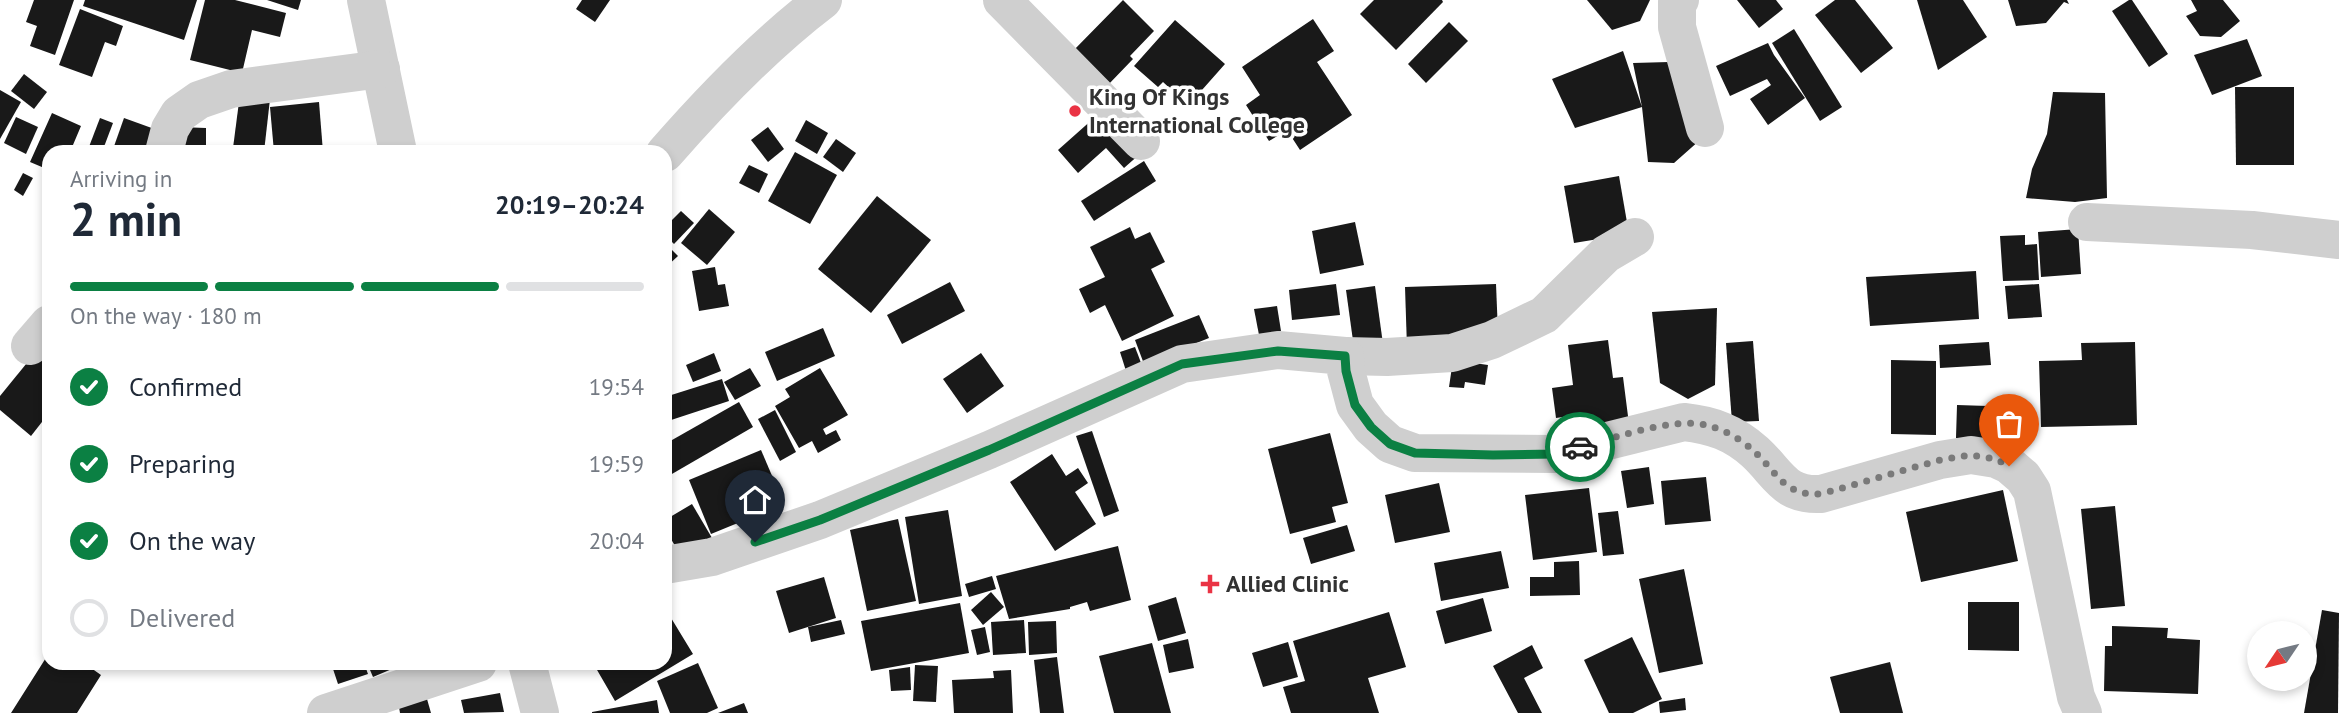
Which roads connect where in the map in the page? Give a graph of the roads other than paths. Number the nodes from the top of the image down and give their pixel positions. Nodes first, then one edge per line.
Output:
1 (366, 0) edge
2 (823, 0) edge
3 (1002, 0) edge
4 (1680, 0) edge
5 (382, 69) junction
6 (1705, 128) dead end
7 (1141, 141) dead end
8 (166, 145) edge
9 (396, 145) edge
10 (672, 145) edge
11 (2087, 222) dead end
12 (1635, 237) dead end
13 (2339, 240) edge
14 (1345, 356) junction
15 (672, 564) edge
16 (457, 670) edge
17 (529, 670) edge
18 (326, 713) edge
19 (540, 713) edge
20 (2083, 713) edge

1 - 5 street
2 - 10 street
3 - 7 street
4 - 6 street
5 - 8 street
5 - 9 street
11 - 13 street
12 - 14 street
14 - 15 street
14 - 20 street
16 - 18 street
17 - 19 street

